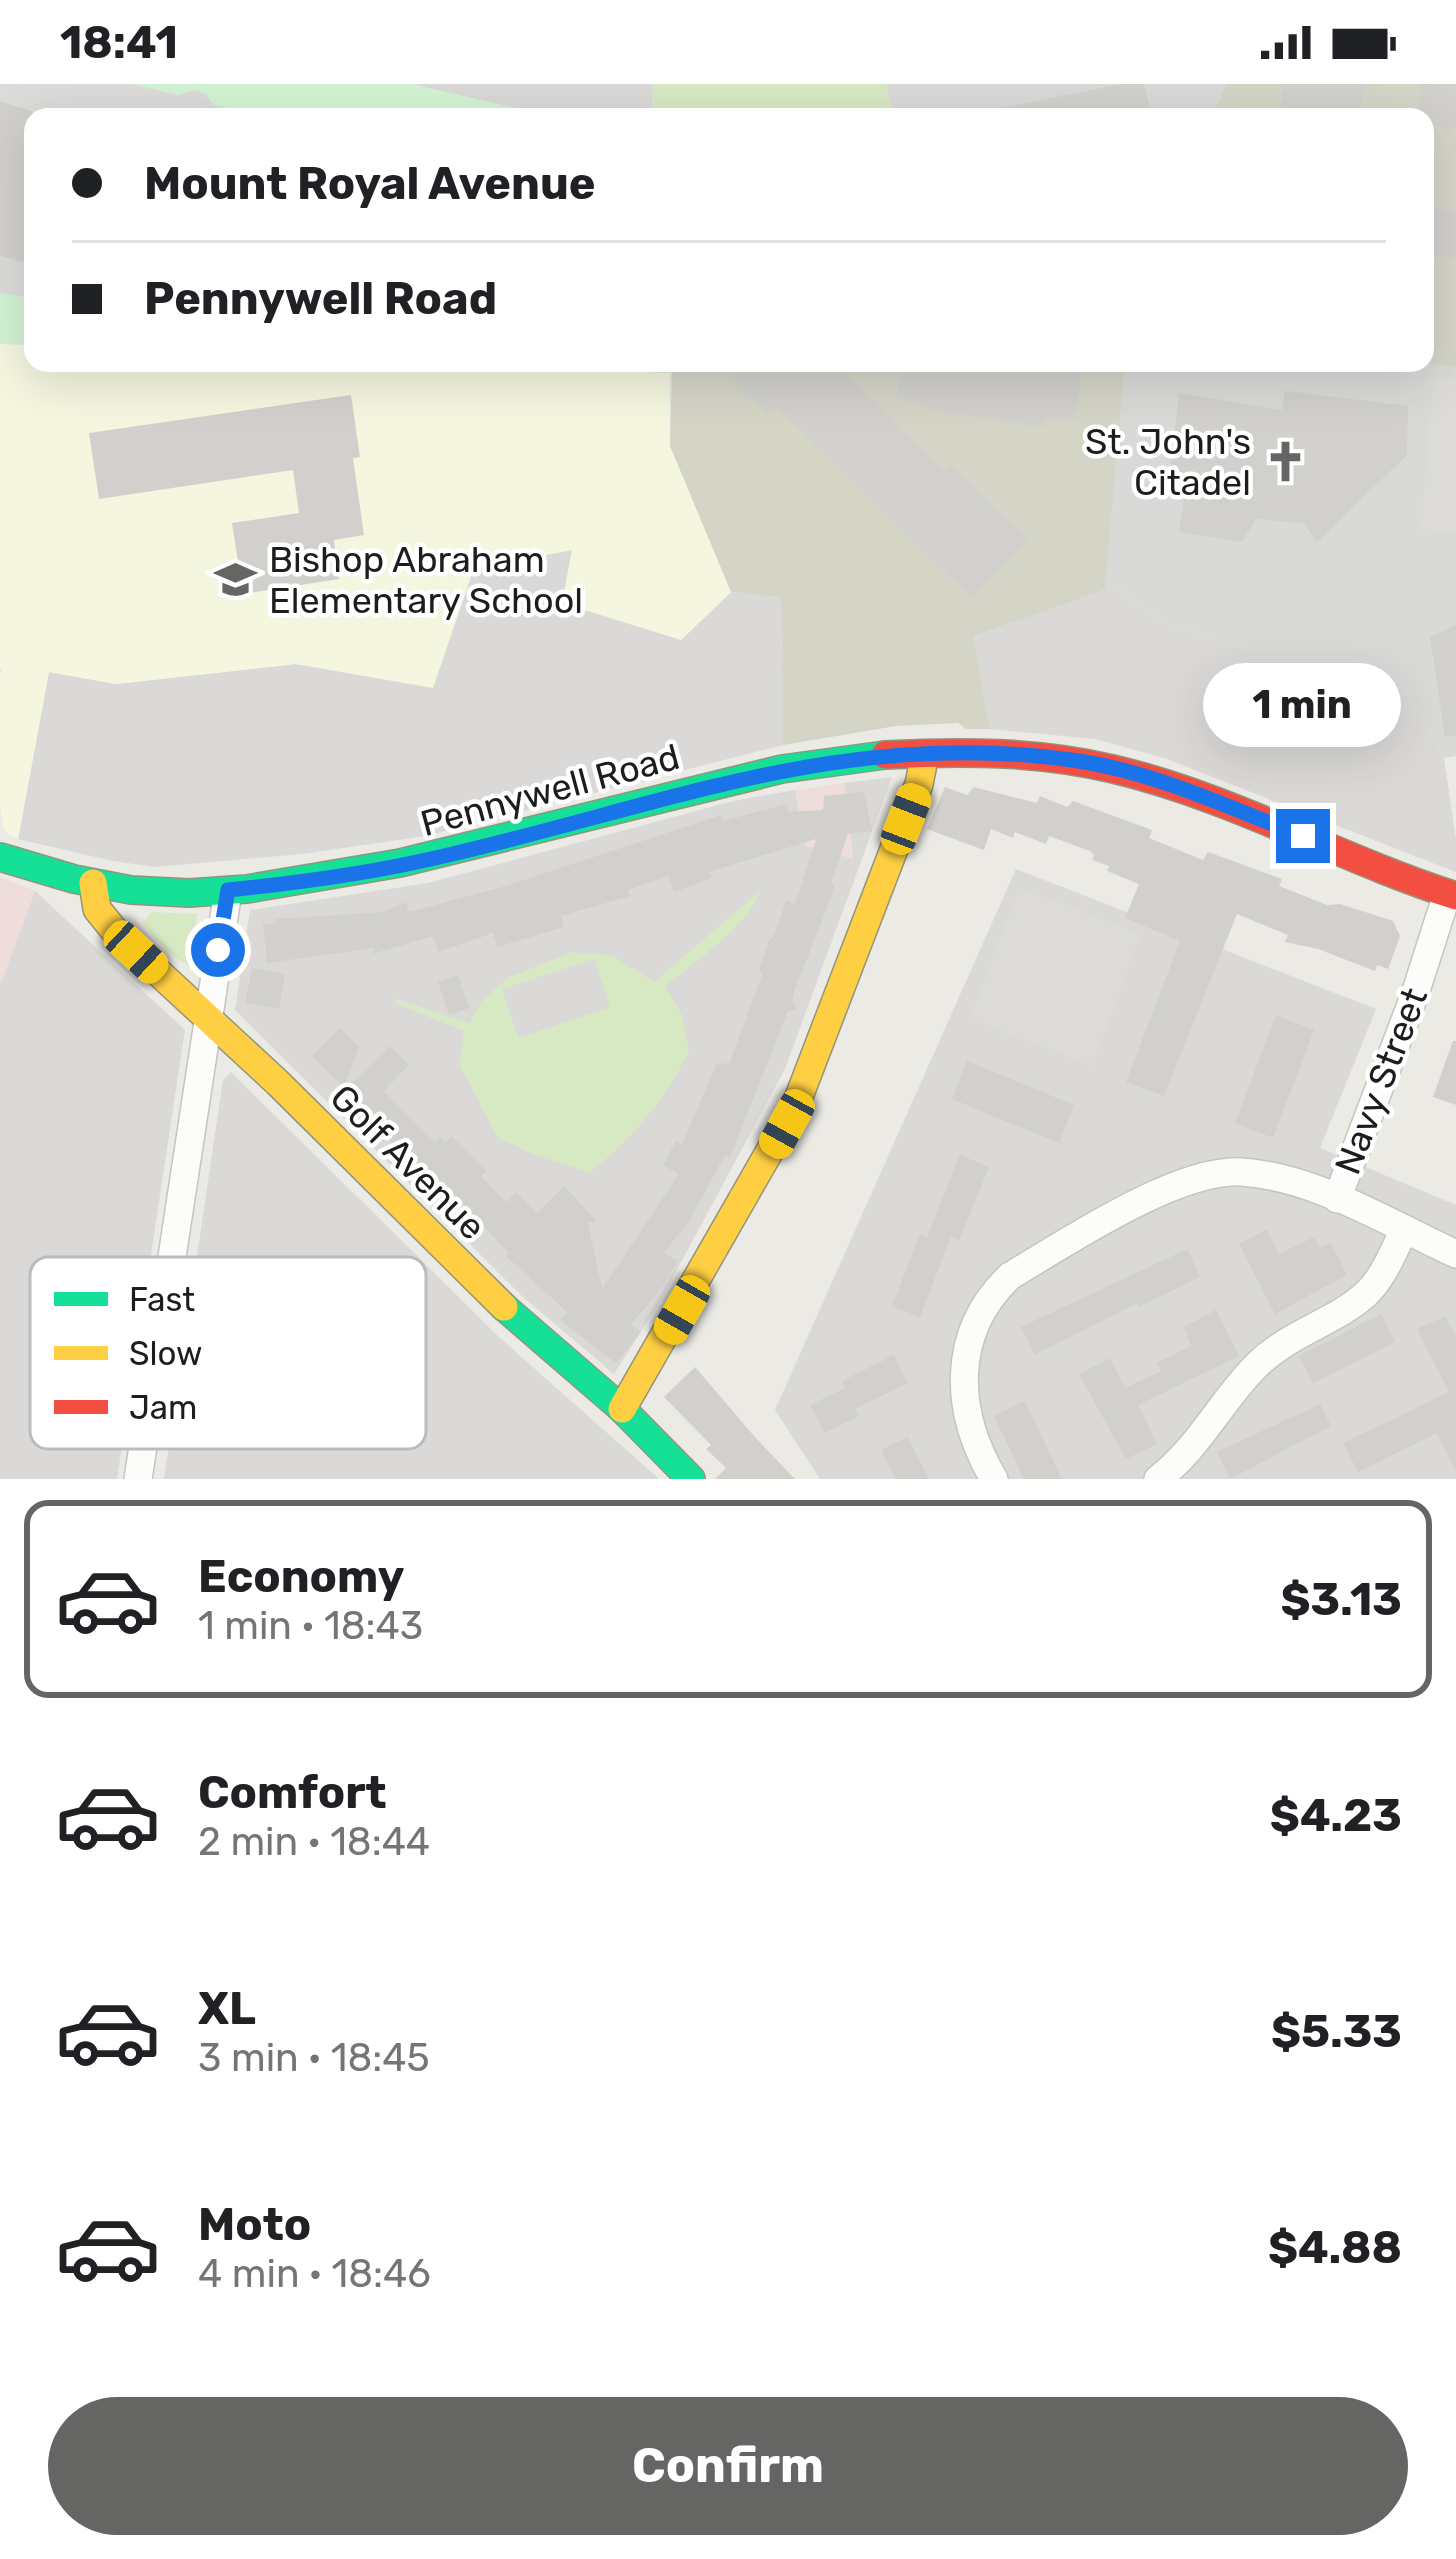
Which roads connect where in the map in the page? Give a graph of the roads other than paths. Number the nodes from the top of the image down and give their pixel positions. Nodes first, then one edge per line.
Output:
1 (925, 754) junction
2 (0, 857) edge
3 (93, 883) junction
4 (228, 890) junction
5 (1452, 895) edge
6 (209, 1018) junction
7 (1336, 1199) junction
8 (1404, 1230) junction
9 (1456, 1254) edge
10 (172, 1257) edge
11 (622, 1408) junction
12 (143, 1449) edge
13 (138, 1479) edge
14 (692, 1479) edge
15 (994, 1479) edge
16 (1158, 1479) edge

1 - 4 street, Pennywell Road
1 - 5 street, Pennywell Road
1 - 11 street
2 - 3 street, Pennywell Road
3 - 4 street, Pennywell Road
3 - 6 street, Golf Avenue
4 - 6 street
5 - 7 street, Navy Street
6 - 10 street
6 - 11 street, Golf Avenue
7 - 8 street
7 - 15 street
8 - 9 street
8 - 16 street
11 - 14 street, Golf Avenue
12 - 13 street

